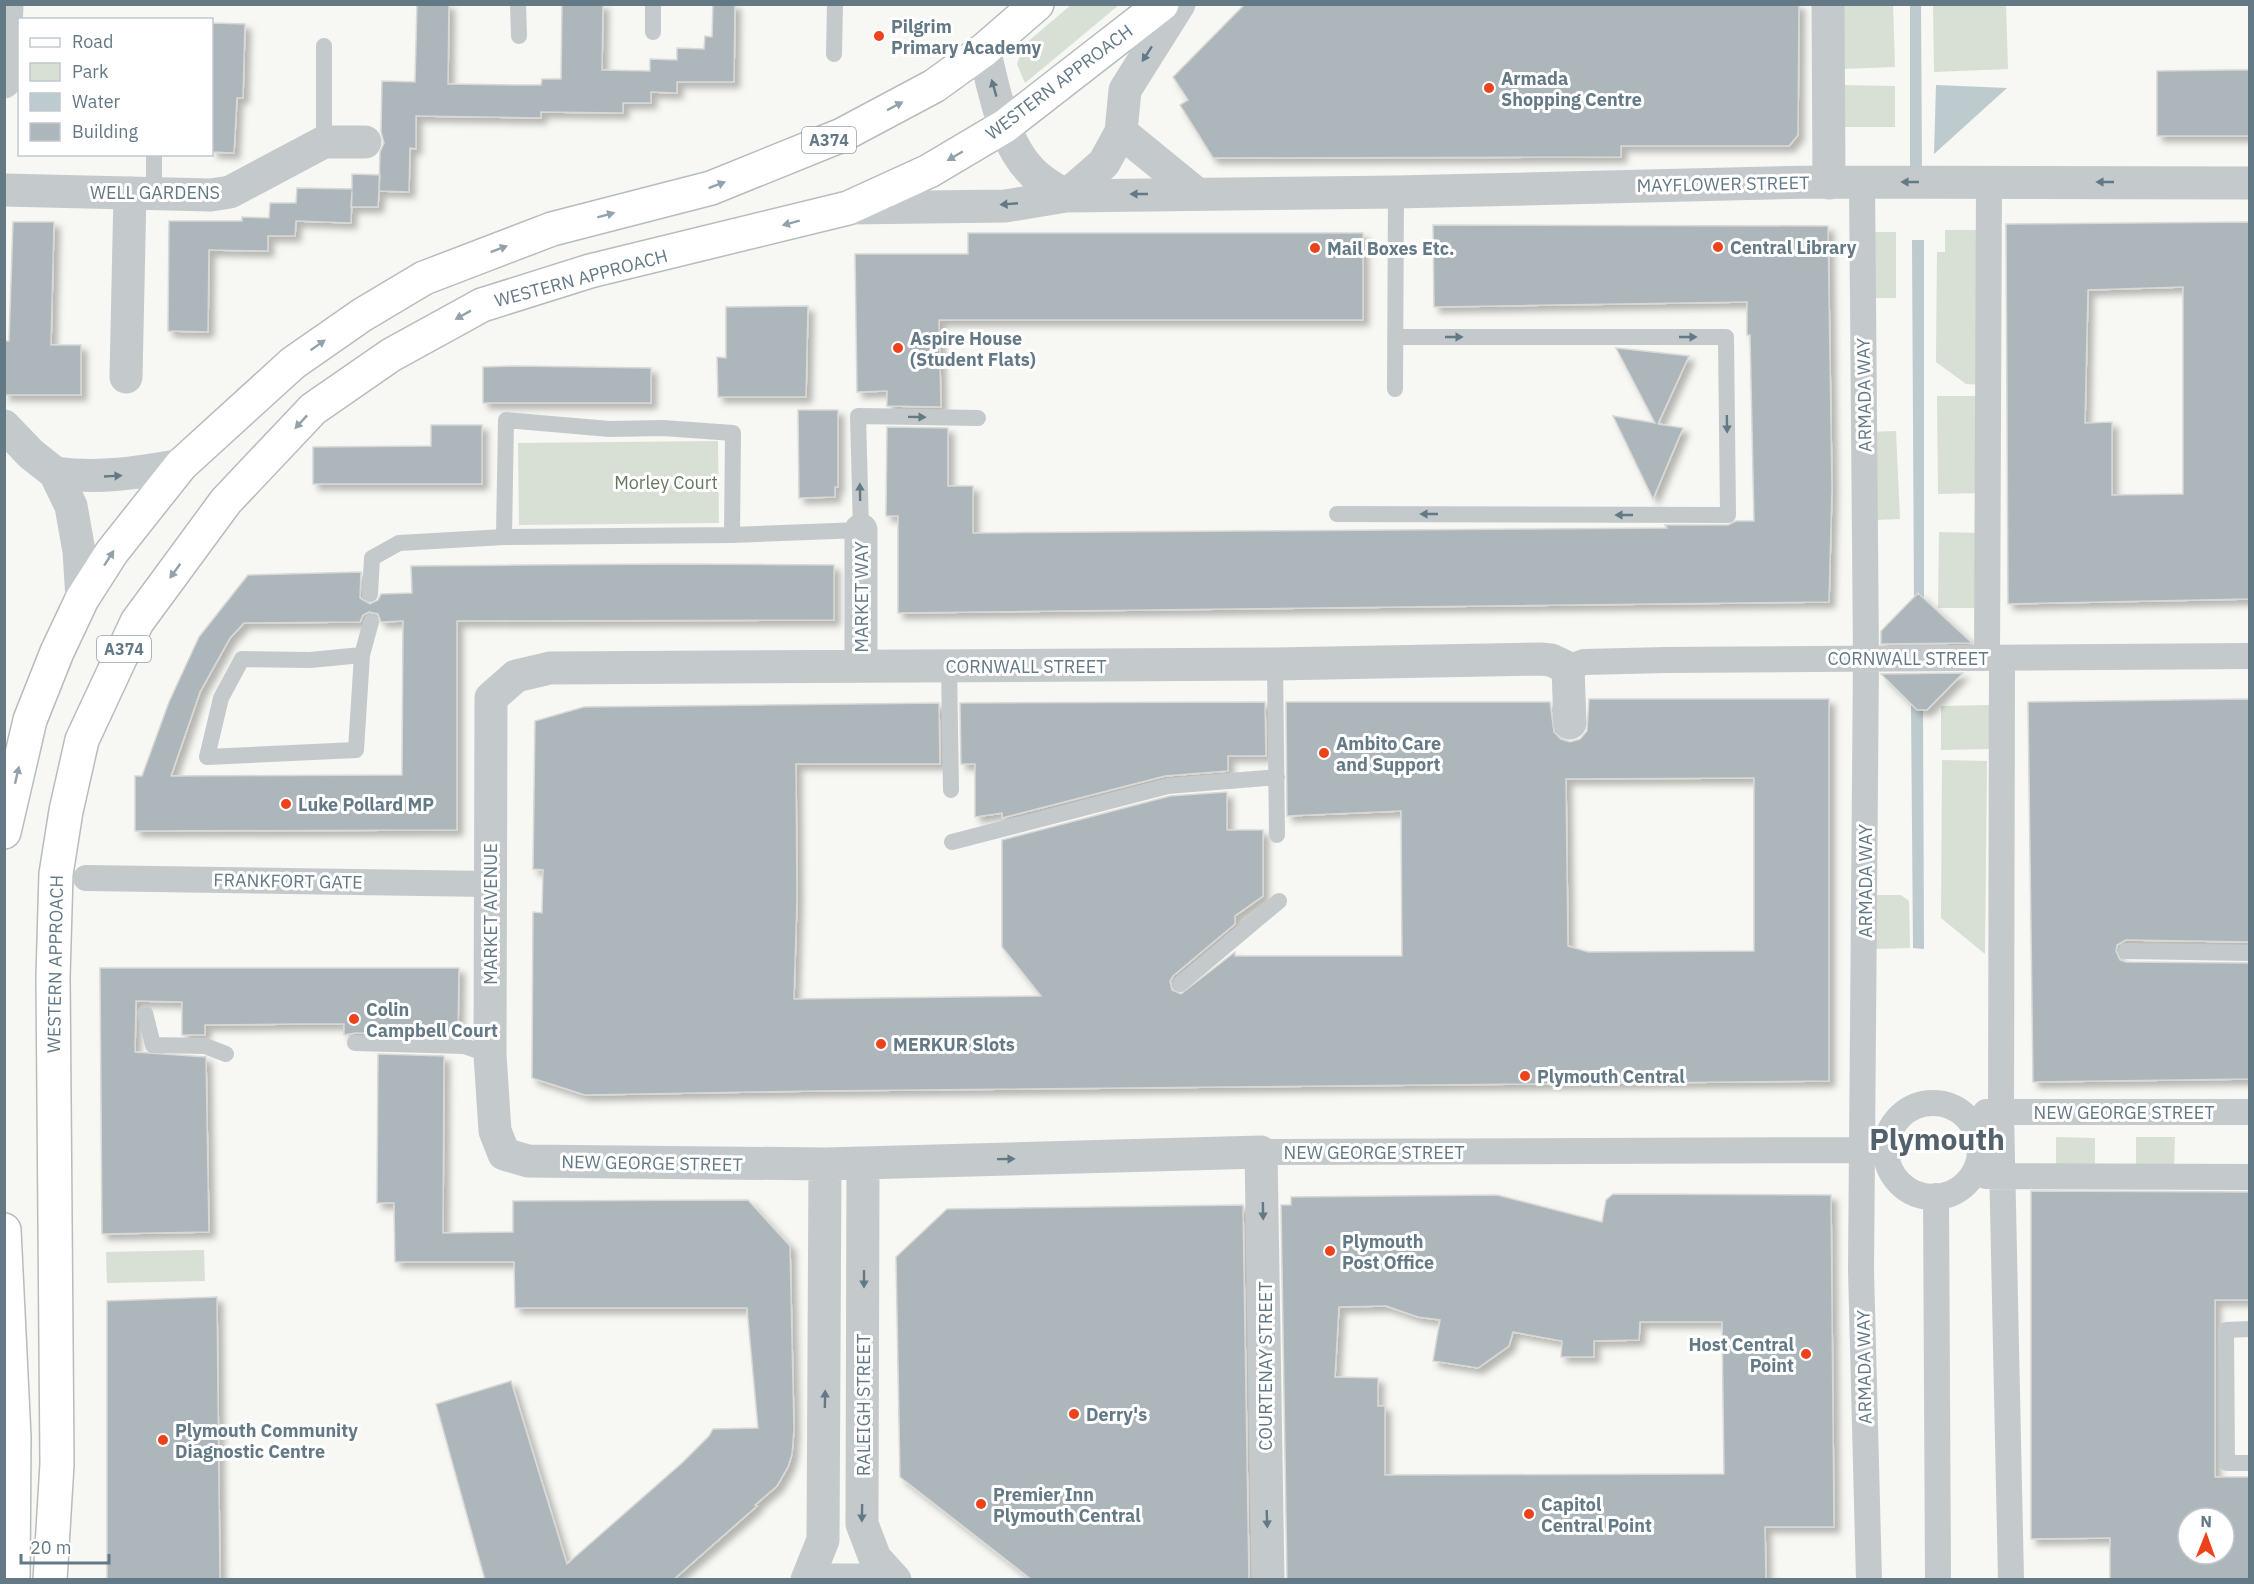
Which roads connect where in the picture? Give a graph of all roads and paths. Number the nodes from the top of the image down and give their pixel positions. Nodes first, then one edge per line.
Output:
1 (7, 4) edge
2 (518, 4) edge
3 (653, 4) edge
4 (835, 4) edge
5 (1037, 4) edge
6 (1162, 4) edge
7 (1179, 4) edge
8 (1828, 4) edge
9 (653, 32) dead end
10 (519, 36) dead end
11 (324, 46) dead end
12 (984, 50) junction
13 (834, 54) dead end
14 (4, 82) edge
15 (1005, 126) junction
16 (1121, 132) junction
17 (324, 142) junction
18 (364, 142) dead end
19 (153, 156) edge
20 (1862, 182) junction
21 (1829, 183) junction
22 (1989, 183) junction
23 (2250, 183) edge
24 (4, 190) edge
25 (142, 192) junction
26 (1396, 192) junction
27 (1197, 194) junction
28 (1066, 196) junction
29 (848, 208) junction
30 (1395, 337) junction
31 (126, 377) dead end
32 (1395, 389) dead end
33 (978, 418) dead end
34 (4, 426) edge
35 (181, 465) junction
36 (55, 473) junction
37 (1337, 514) dead end
38 (861, 530) junction
39 (732, 535) junction
40 (504, 537) junction
41 (370, 594) dead end
42 (82, 599) junction
43 (371, 622) dead end
44 (362, 655) junction
45 (2250, 656) edge
46 (1866, 658) junction
47 (1995, 658) junction
48 (1275, 664) junction
49 (861, 665) junction
50 (949, 667) junction
51 (1568, 668) junction
52 (491, 698) joint
53 (1570, 723) dead end
54 (1277, 777) junction
55 (951, 790) dead end
56 (4, 832) edge
57 (1277, 835) dead end
58 (952, 842) dead end
59 (86, 878) dead end
60 (489, 884) junction
61 (1279, 902) dead end
62 (2126, 951) dead end
63 (2250, 953) edge
64 (1180, 984) dead end
65 (146, 1013) dead end
66 (355, 1043) dead end
67 (226, 1054) dead end
68 (490, 1055) junction
69 (2250, 1112) edge
70 (1963, 1113) junction
71 (2001, 1113) junction
72 (495, 1131) joint
73 (1874, 1150) junction
74 (1261, 1152) junction
75 (863, 1162) junction
76 (825, 1164) junction
77 (1973, 1176) junction
78 (2002, 1176) junction
79 (2250, 1177) edge
80 (1936, 1196) junction
81 (4, 1230) edge
82 (2250, 1329) edge
83 (2250, 1463) edge
84 (13, 1580) edge
85 (50, 1580) edge
86 (807, 1580) edge
87 (831, 1580) edge
88 (879, 1580) edge
89 (895, 1580) edge
90 (1268, 1580) edge
91 (1869, 1580) edge
92 (1938, 1580) edge
93 (2011, 1580) edge

1 - 14 street
2 - 10 lane
3 - 9 lane
4 - 13 lane
5 - 12 main road, A374
6 - 15 main road, WESTERN APPROACH / A374
7 -> 16 street
8 - 21 street
11 - 17 lane
15 -> 12 street
35 -> 12 main road, A374
15 - 28 street
15 -> 29 main road, WESTERN APPROACH / A374
16 - 27 street
16 - 28 street
17 - 18 street, WELL GARDENS
17 - 25 street, WELL GARDENS
19 - 25 lane
20 - 21 street, MAYFLOWER STREET
22 -> 20 street, MAYFLOWER STREET
20 - 46 street, ARMADA WAY
21 - 26 street, MAYFLOWER STREET
23 -> 22 street, MAYFLOWER STREET
22 - 47 street
24 - 25 street, WELL GARDENS
25 - 31 street
26 - 27 street, MAYFLOWER STREET
26 - 30 lane
27 -> 28 street, MAYFLOWER STREET
28 -> 29 street, MAYFLOWER STREET
29 -> 85 main road, WESTERN APPROACH / A374
30 - 32 lane
30 -> 37 lane
38 -> 33 lane
34 - 36 street
36 -> 35 street
42 -> 35 main road, A374
36 - 42 street
38 - 39 lane
38 - 49 street, MARKET WAY
39 - 40 lane
39 - 40 lane
40 - 41 lane
56 -> 42 main road, A374
43 - 44 lane
44 - 44 lane
45 - 47 street, CORNWALL STREET
46 - 47 street, CORNWALL STREET
46 - 51 street, CORNWALL STREET
46 - 73 street, ARMADA WAY
47 - 71 street
48 - 50 street, CORNWALL STREET
48 - 51 street, CORNWALL STREET
48 - 54 lane
49 - 50 street, CORNWALL STREET
49 - 52 street, CORNWALL STREET
50 - 55 lane
51 - 53 street
52 - 60 street, MARKET AVENUE
54 - 57 lane
54 - 58 lane
59 - 60 street, FRANKFORT GATE
60 - 68 street, MARKET AVENUE
61 - 64 lane
62 - 63 lane
65 - 67 lane
66 - 68 lane
68 - 72 street, MARKET AVENUE
69 - 71 street, NEW GEORGE STREET
70 - 71 street, NEW GEORGE STREET
70 - 73 street
70 - 77 street
71 - 78 street
72 - 76 street, NEW GEORGE STREET
73 - 74 street, NEW GEORGE STREET
73 - 80 street
73 - 91 street, ARMADA WAY
75 -> 74 street, NEW GEORGE STREET
74 -> 90 street, COURTENAY STREET
75 - 76 street, NEW GEORGE STREET
75 -> 89 street, RALEIGH STREET
86 -> 76 street, RALEIGH STREET
77 - 78 street
77 - 80 street
78 - 79 street
78 - 93 street
80 - 92 street
81 - 84 main road
82 - 83 lane
87 - 88 street

